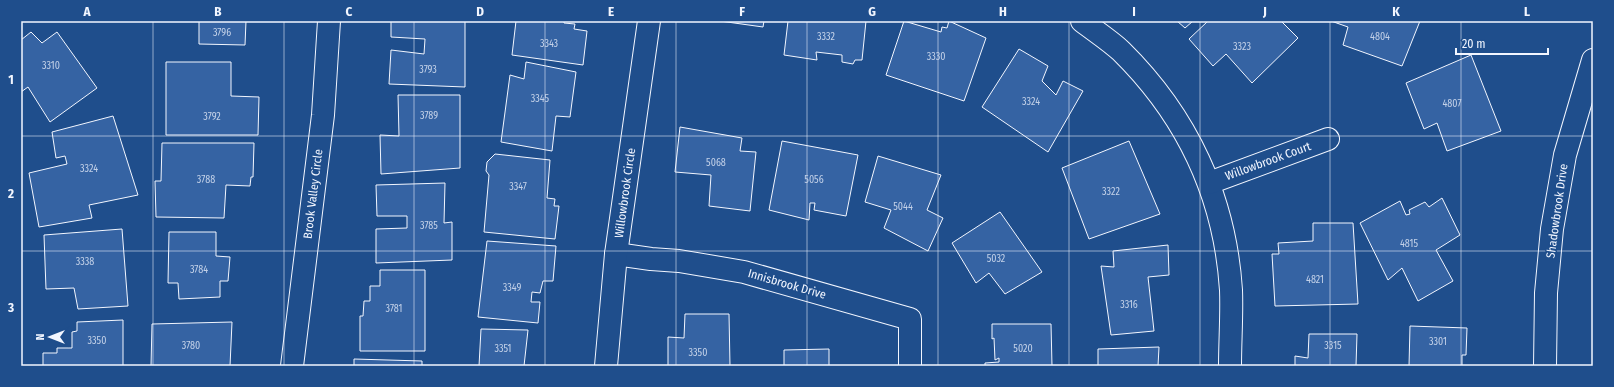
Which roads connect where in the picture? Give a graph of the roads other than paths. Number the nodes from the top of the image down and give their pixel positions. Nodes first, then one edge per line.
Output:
1 (328, 21) edge
2 (649, 21) edge
3 (1082, 21) edge
4 (1593, 60) edge
5 (1328, 139) dead end
6 (1209, 183) junction
7 (616, 254) junction
8 (292, 366) edge
9 (606, 366) edge
10 (910, 366) edge
11 (1230, 366) edge
12 (1545, 366) edge

1 - 8 street, Brook Valley Circle
2 - 7 street, Willowbrook Circle
3 - 6 street
4 - 12 street, Shadowbrook Drive
5 - 6 street, Willowbrook Court
6 - 11 street
7 - 9 street, Willowbrook Circle
7 - 10 street, Innisbrook Drive

